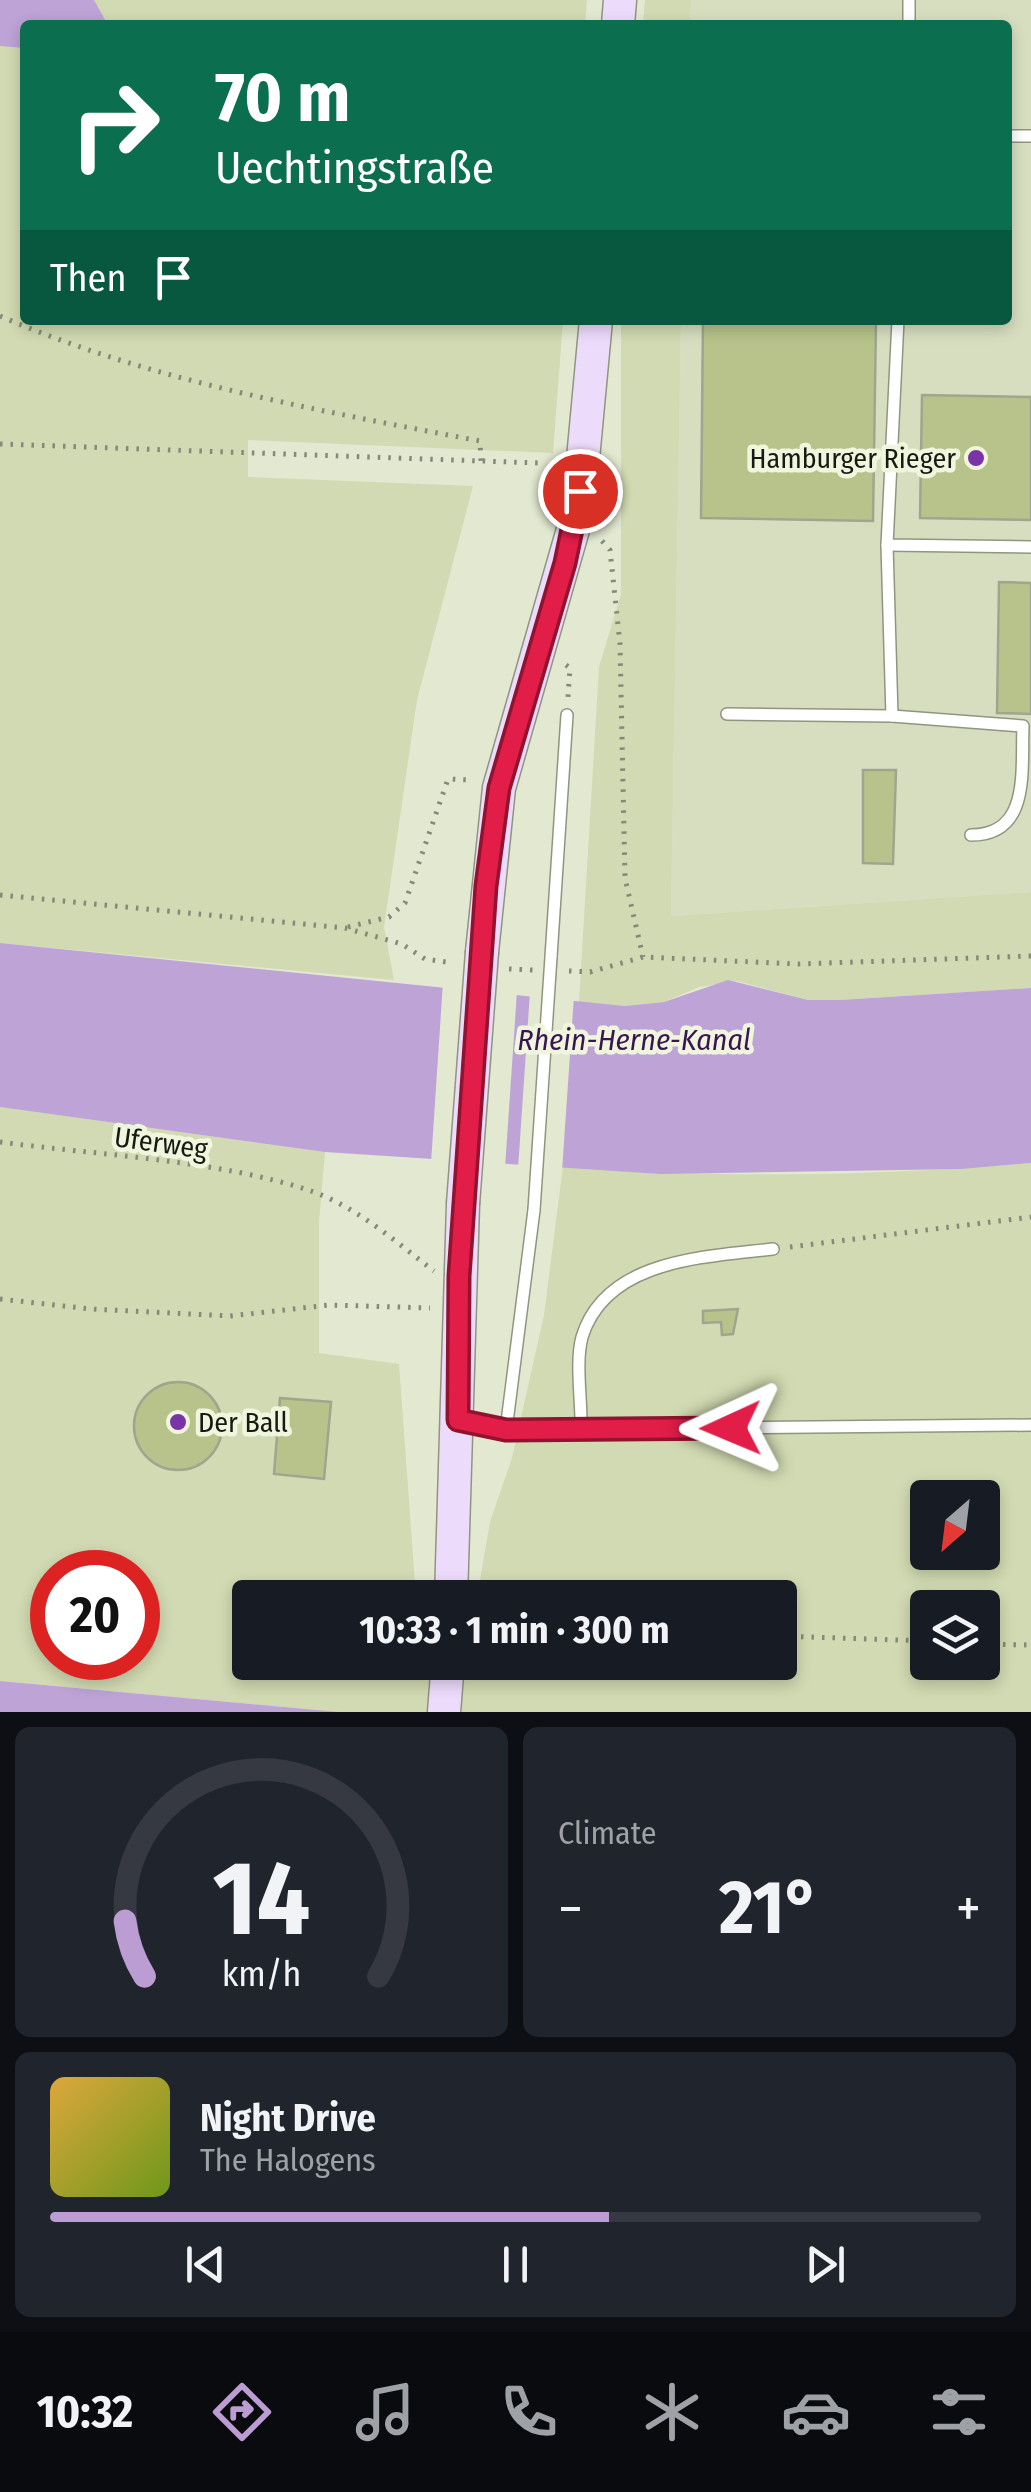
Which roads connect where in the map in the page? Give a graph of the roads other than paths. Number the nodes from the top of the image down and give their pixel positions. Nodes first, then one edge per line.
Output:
1 (595, 325) edge
2 (898, 325) edge
3 (888, 545) junction
4 (1031, 546) edge
5 (727, 714) dead end
6 (568, 715) road end
7 (892, 716) junction
8 (1026, 761) edge
9 (971, 835) dead end
10 (772, 1250) road end
11 (458, 1420) junction
12 (1031, 1425) edge
13 (506, 1430) junction
14 (582, 1430) junction
15 (452, 1580) edge
16 (447, 1680) edge
17 (444, 1712) edge

1 - 11 main road, bridge
2 - 3 lane
3 - 4 lane
3 - 7 lane
5 - 7 lane
6 - 13 lane, bridge
7 - 8 lane
8 - 9 lane
10 - 14 lane
11 - 13 lane
11 - 15 main road
12 - 14 lane
13 - 14 lane
16 - 17 main road

